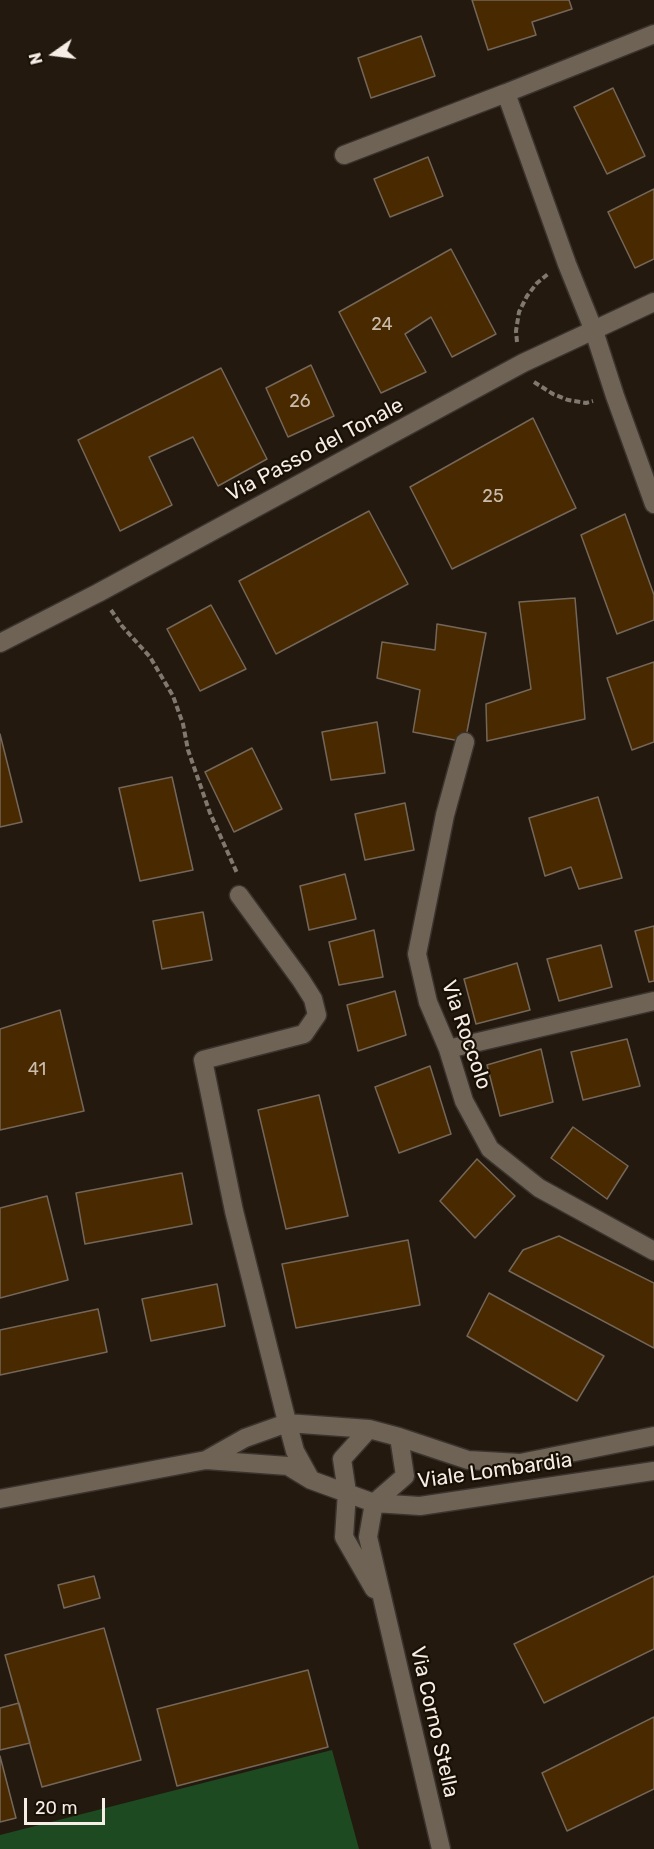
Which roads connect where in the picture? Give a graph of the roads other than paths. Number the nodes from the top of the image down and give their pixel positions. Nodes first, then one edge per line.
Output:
1 (654, 34) edge
2 (506, 93) junction
3 (344, 155) dead end
4 (654, 302) edge
5 (594, 331) junction
6 (654, 504) edge
7 (0, 643) edge
8 (465, 742) dead end
9 (239, 895) road end
10 (654, 1001) edge
11 (448, 1050) junction
12 (654, 1251) edge
13 (287, 1423) junction
14 (369, 1429) junction
15 (654, 1436) edge
16 (399, 1437) junction
17 (206, 1460) junction
18 (654, 1470) edge
19 (311, 1480) junction
20 (347, 1492) junction
21 (0, 1498) edge
22 (374, 1503) junction
23 (383, 1605) junction
24 (441, 1849) edge

1 - 2 street
2 - 3 street
2 - 5 street
4 - 5 street, Via Passo del Tonale
5 - 6 street
5 - 7 street, Via Passo del Tonale
8 - 11 street, Via Roccolo
9 - 13 street
10 - 11 street
11 - 12 street, Via Roccolo
13 - 14 street, Viale Lombardia
13 - 17 street, Viale Lombardia
13 - 19 street
14 - 16 street, Viale Lombardia
14 - 20 street, Via Corno Stella
15 - 16 street, Viale Lombardia
16 - 22 street
17 - 19 street, Viale Lombardia
17 - 21 street, Viale Lombardia
18 - 22 street, Viale Lombardia
19 - 20 street, Viale Lombardia
20 - 22 street, Viale Lombardia
20 - 23 street, Via Corno Stella
22 - 23 street, Via Corno Stella
23 - 24 street, Via Corno Stella

